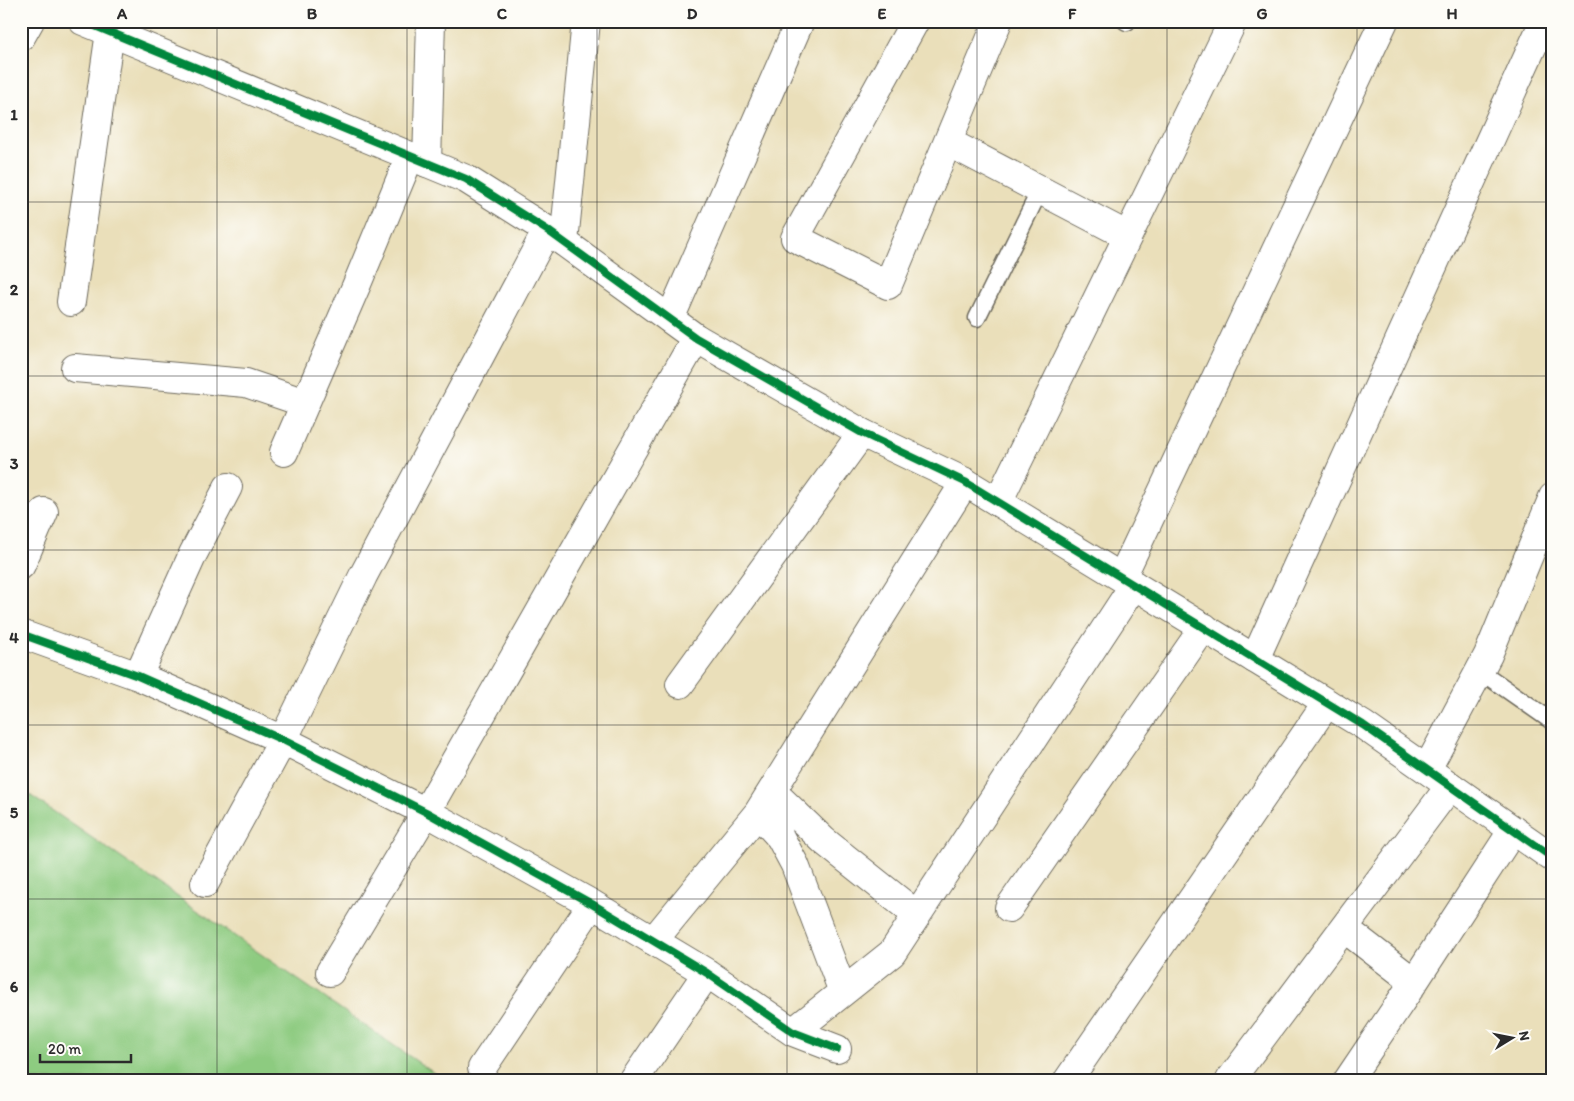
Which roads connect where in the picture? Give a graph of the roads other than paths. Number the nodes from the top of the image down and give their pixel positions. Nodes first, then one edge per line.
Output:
1 (30, 21) edge
2 (83, 21) edge
3 (430, 21) edge
4 (586, 21) edge
5 (915, 21) edge
6 (998, 21) edge
7 (1233, 21) edge
8 (1384, 21) edge
9 (1544, 21) edge
10 (793, 23) edge
11 (110, 32) junction
12 (21, 37) edge
13 (948, 142) junction
14 (419, 160) junction
15 (1040, 190) junction
16 (556, 236) junction
17 (1128, 236) junction
18 (71, 302) dead end
19 (977, 318) dead end
20 (670, 319) junction
21 (696, 338) junction
22 (76, 368) dead end
23 (305, 403) junction
24 (862, 433) junction
25 (284, 452) dead end
26 (965, 482) junction
27 (228, 487) dead end
28 (1553, 497) edge
29 (998, 502) junction
30 (44, 512) dead end
31 (21, 565) edge
32 (1128, 581) junction
33 (1204, 627) junction
34 (21, 634) edge
35 (1255, 659) junction
36 (1480, 670) junction
37 (138, 676) junction
38 (680, 684) dead end
39 (1327, 703) junction
40 (1553, 722) edge
41 (283, 740) junction
42 (1427, 769) junction
43 (1450, 786) junction
44 (765, 802) junction
45 (426, 812) junction
46 (1513, 830) junction
47 (1553, 858) edge
48 (205, 882) dead end
49 (592, 904) junction
50 (1009, 908) dead end
51 (917, 915) junction
52 (1344, 928) junction
53 (653, 941) junction
54 (330, 972) dead end
55 (706, 974) junction
56 (1414, 982) junction
57 (843, 992) junction
58 (793, 1032) junction
59 (837, 1049) dead end
60 (482, 1068) dead end
61 (634, 1080) edge
62 (1068, 1080) edge
63 (1230, 1080) edge
64 (1348, 1080) edge

1 - 12 street
2 - 11 street
3 - 14 street
4 - 16 street
5 - 13 street
6 - 13 street
7 - 17 street
8 - 32 street
9 - 35 street
10 - 20 street
11 - 14 street
11 - 18 street
13 - 15 street
14 - 16 street
14 - 23 street
15 - 17 street
15 - 19 lane
16 - 20 street
16 - 41 street
17 - 29 street
20 - 21 street
21 - 24 street
21 - 45 street
22 - 23 street
23 - 25 street
24 - 26 street
24 - 38 street
26 - 29 street
26 - 44 street
27 - 37 street
28 - 36 street
29 - 32 street
30 - 31 street
32 - 33 street
32 - 51 street
33 - 35 street
33 - 50 street
34 - 37 street
35 - 39 street
36 - 40 lane
36 - 42 street
37 - 41 street
39 - 42 street
39 - 62 street
41 - 45 street
41 - 48 street
42 - 43 street
43 - 46 street
43 - 52 street
44 - 51 street
44 - 53 street
44 - 57 street
45 - 49 street
45 - 54 street
46 - 47 street
46 - 56 street
49 - 53 street
49 - 60 street
51 - 57 street
52 - 56 street
52 - 63 street
53 - 55 street
55 - 58 street
55 - 61 street
56 - 64 street
57 - 58 street
58 - 59 street

